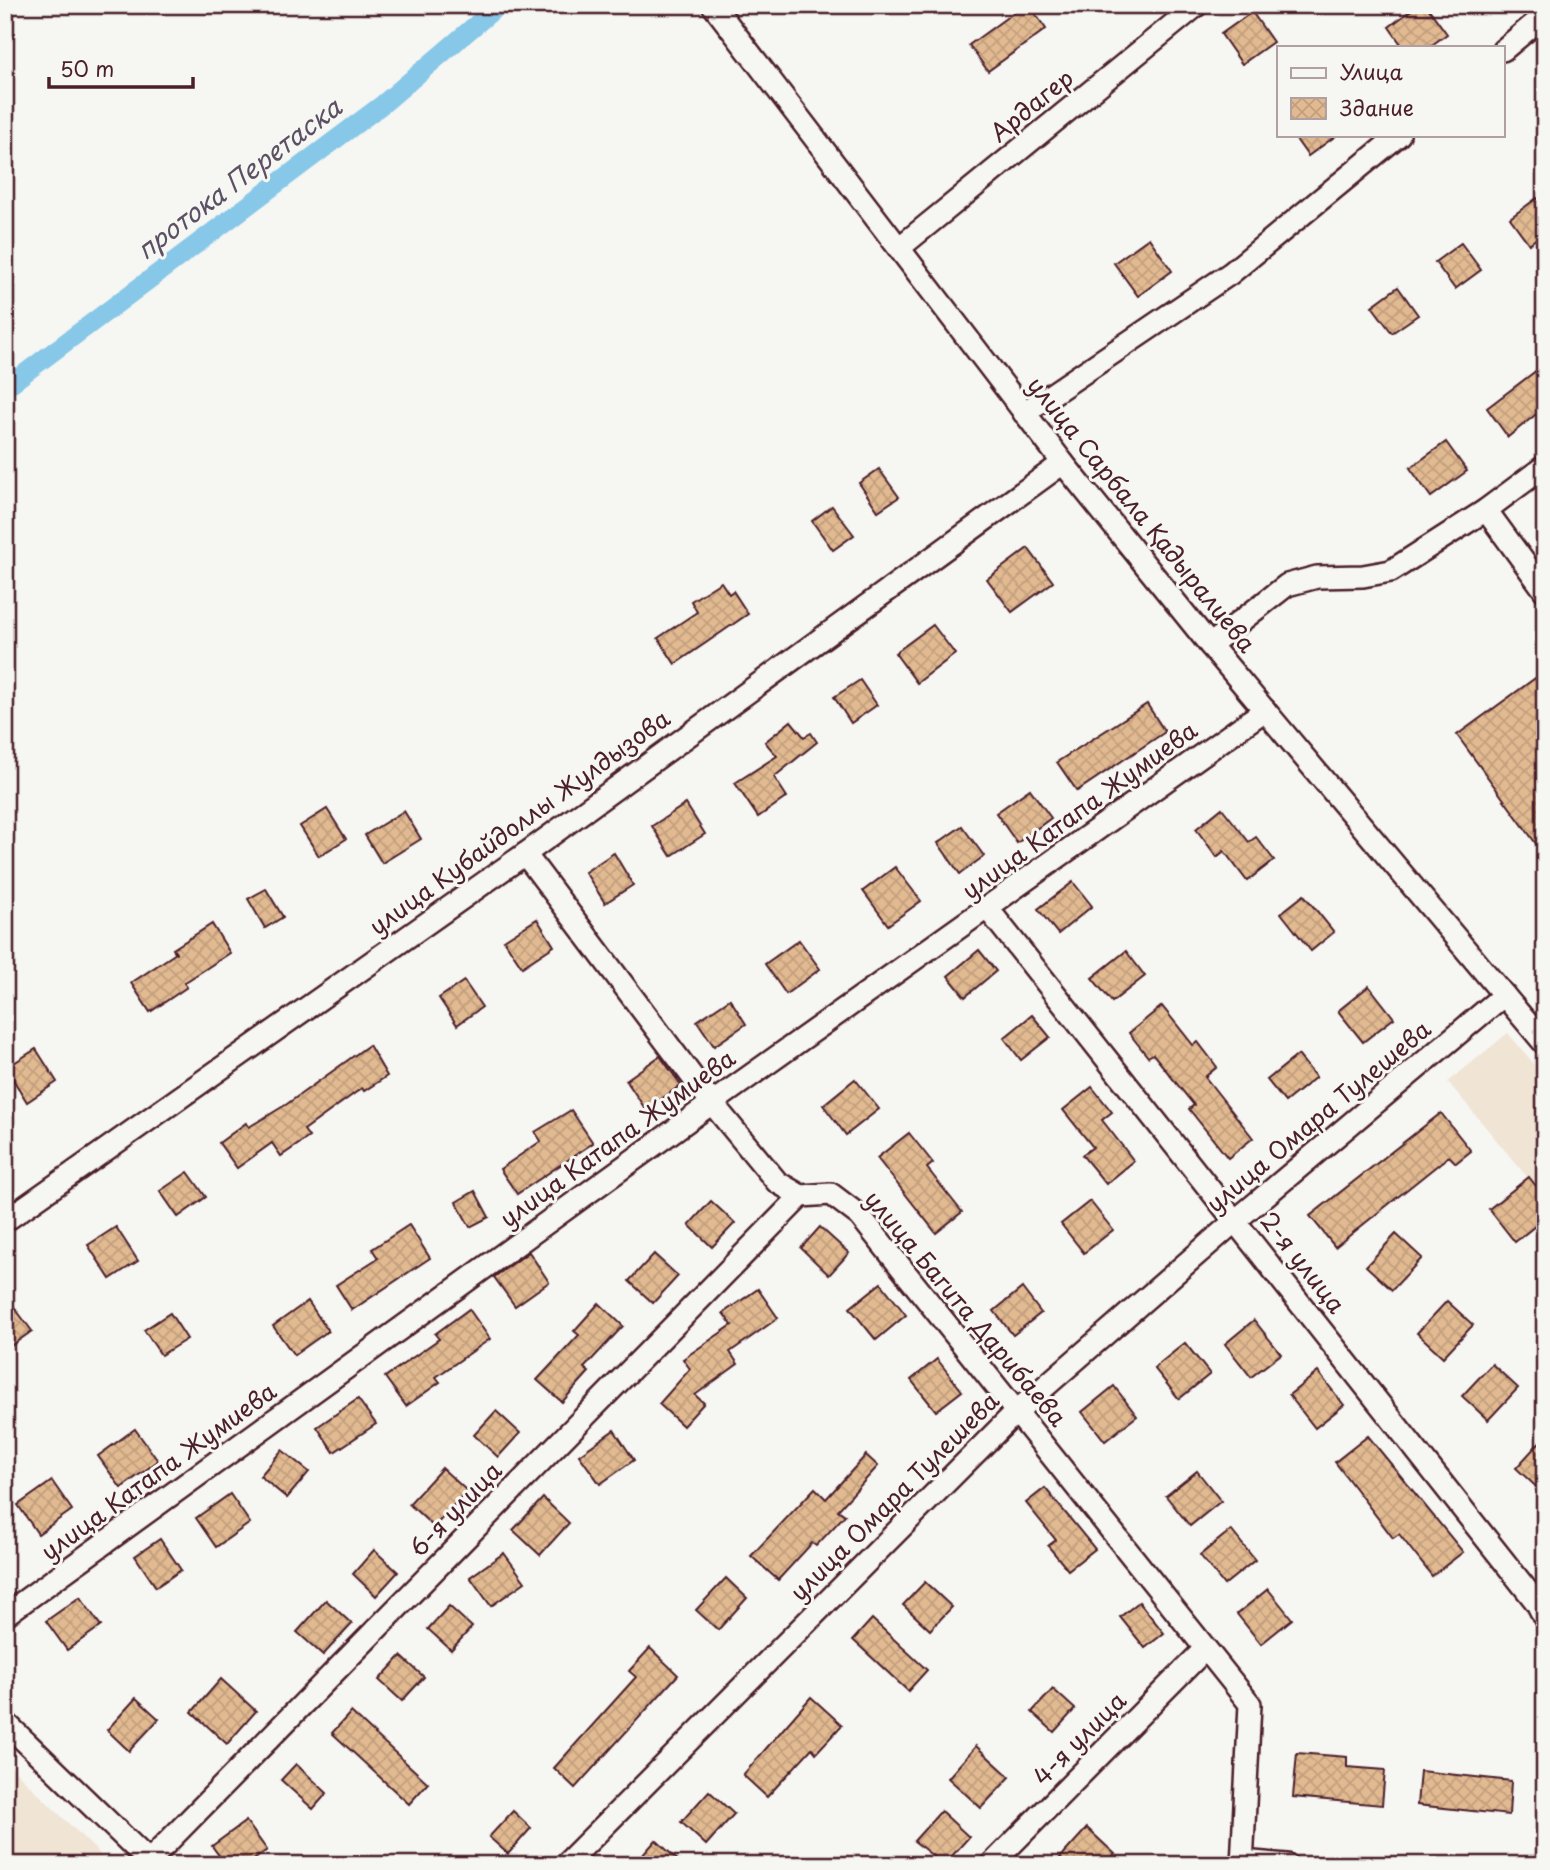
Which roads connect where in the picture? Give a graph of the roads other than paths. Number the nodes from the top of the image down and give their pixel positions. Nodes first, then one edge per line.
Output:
1 (713, 5) edge
2 (1197, 5) edge
3 (1545, 15) edge
4 (1504, 49) edge
5 (1398, 136) edge
6 (899, 248) junction
7 (1024, 413) junction
8 (1063, 463) junction
9 (1545, 466) edge
10 (1486, 510) junction
11 (1545, 591) edge
12 (1210, 645) junction
13 (1265, 710) junction
14 (525, 854) junction
15 (988, 909) junction
16 (1504, 995) junction
17 (1545, 1044) edge
18 (712, 1103) junction
19 (802, 1196) junction
20 (5, 1221) edge
21 (1235, 1221) junction
22 (1017, 1411) junction
23 (5, 1615) edge
24 (1545, 1619) edge
25 (1205, 1650) junction
26 (5, 1722) edge
27 (151, 1863) edge
28 (1242, 1863) edge
29 (565, 1865) edge
30 (991, 1865) edge
31 (1287, 1865) edge

1 - 6 street, улица Сарбала Қадыралиева
2 - 6 street, Ардагер
3 - 4 street
5 - 7 street
6 - 7 street, улица Сарбала Қадыралиева
7 - 8 street, улица Сарбала Қадыралиева
8 - 12 street, улица Сарбала Қадыралиева
8 - 14 street, улица Кубайдоллы Жулдызова
9 - 10 street
10 - 11 street
10 - 12 street
12 - 13 street, улица Сарбала Қадыралиева
13 - 15 street, улица Катапа Жумиева
13 - 16 street, улица Сарбала Қадыралиева
14 - 18 street
14 - 20 street, улица Кубайдоллы Жулдызова
15 - 18 street, улица Катапа Жумиева
15 - 21 street, 2-я улица
16 - 17 street, улица Сарбала Қадыралиева
16 - 21 street, улица Омара Тулешева
18 - 19 street
18 - 23 street, улица Катапа Жумиева
19 - 22 street, улица Багита Дарибаева
19 - 27 street, 6-я улица
21 - 22 street, улица Омара Тулешева
21 - 24 street, 2-я улица
22 - 25 street, улица Багита Дарибаева
22 - 29 street, улица Омара Тулешева
25 - 28 street, улица Багита Дарибаева
25 - 30 street, 4-я улица
26 - 27 street
28 - 31 street

